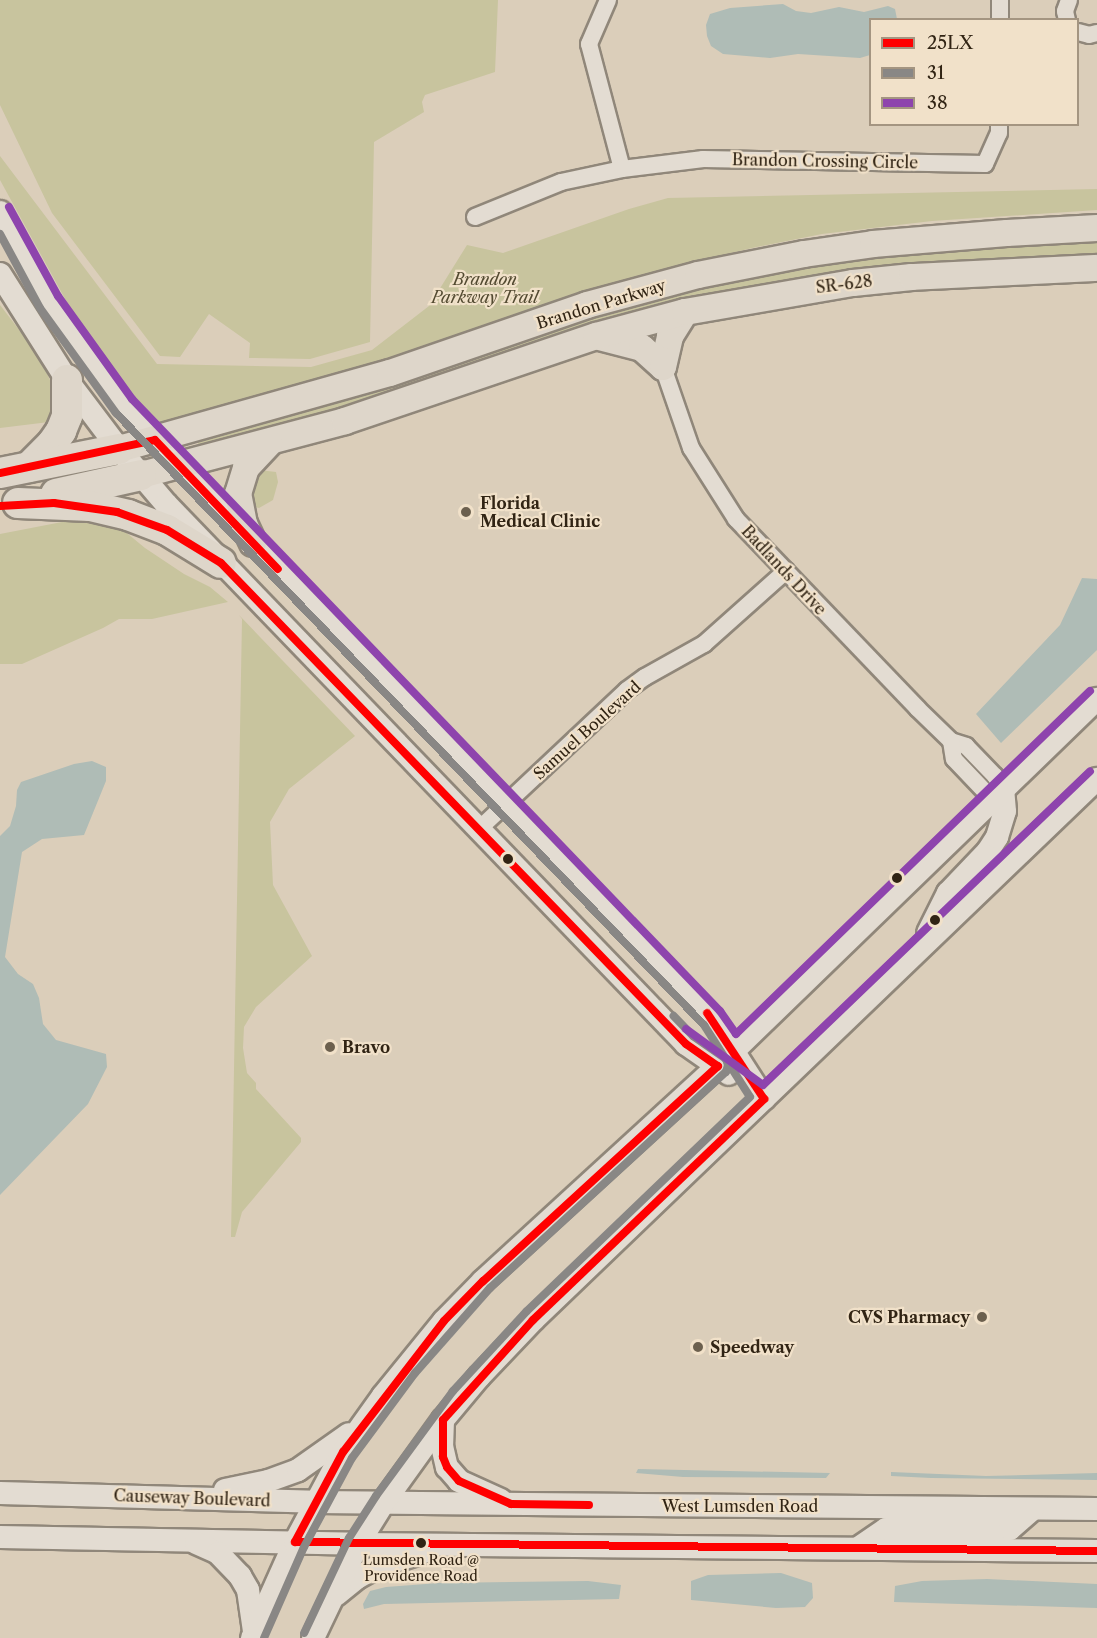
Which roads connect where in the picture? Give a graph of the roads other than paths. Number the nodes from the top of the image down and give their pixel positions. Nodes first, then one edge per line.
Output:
1 (608, 0) edge
2 (1000, 0) edge
3 (1069, 0) edge
4 (1000, 18) edge
5 (1067, 18) edge
6 (1079, 32) edge
7 (1097, 33) edge
8 (999, 126) edge
9 (622, 169) junction
10 (0, 212) edge
11 (474, 217) dead end
12 (1097, 228) edge
13 (1097, 268) edge
14 (0, 274) edge
15 (685, 312) junction
16 (596, 336) junction
17 (663, 367) junction
18 (67, 380) junction
19 (155, 440) junction
20 (270, 443) junction
21 (119, 449) junction
22 (29, 466) junction
23 (180, 467) junction
24 (0, 473) edge
25 (141, 476) junction
26 (9, 504) edge
27 (253, 543) junction
28 (221, 563) junction
29 (786, 572) junction
30 (1097, 699) edge
31 (1097, 779) edge
32 (998, 795) junction
33 (507, 805) junction
34 (478, 830) junction
35 (924, 943) junction
36 (734, 1050) junction
37 (718, 1066) junction
38 (764, 1099) junction
39 (443, 1420) junction
40 (362, 1424) junction
41 (0, 1494) edge
42 (186, 1498) junction
43 (315, 1502) junction
44 (384, 1502) junction
45 (511, 1504) junction
46 (1033, 1509) junction
47 (1097, 1509) edge
48 (0, 1537) edge
49 (189, 1540) junction
50 (295, 1542) junction
51 (358, 1544) junction
52 (447, 1545) junction
53 (858, 1548) junction
54 (1097, 1551) edge
55 (330, 1600) junction
56 (253, 1635) edge
57 (313, 1638) edge

1 - 9 street
2 - 4 street
3 - 5 street
6 - 7 street
8 - 9 street, Brandon Crossing Circle
9 - 11 street, Brandon Crossing Circle
10 - 19 main road
12 - 19 main road, Brandon Parkway
13 - 15 main road, SR-628
14 - 18 main road
15 - 16 main road, SR-628
15 - 17 main road
16 - 17 main road
16 - 20 main road, Brandon Parkway
17 - 29 street, Badlands Drive
18 - 21 main road
18 - 22 highway
19 - 21 main road, Brandon Parkway
19 - 23 main road
20 - 23 main road, Brandon Parkway
20 - 27 main road
21 - 22 highway
21 - 25 main road
22 - 24 highway
23 - 25 main road, Brandon Parkway
23 - 27 main road
25 - 26 highway
25 - 28 main road
26 - 28 highway
27 - 33 main road
28 - 34 main road
29 - 32 street, Badlands Drive
29 - 33 street, Samuel Boulevard
30 - 32 main road
31 - 35 main road
32 - 35 main road
32 - 36 main road
33 - 34 street, Samuel Boulevard
33 - 36 main road
34 - 37 main road
35 - 38 main road
36 - 37 main road
36 - 38 main road
37 - 38 main road
37 - 40 main road
38 - 39 main road
39 - 44 main road
39 - 45 main road
40 - 42 main road
40 - 43 main road
41 - 42 main road, Causeway Boulevard
42 - 43 main road, Causeway Boulevard
43 - 44 main road, Causeway Boulevard
43 - 50 main road
44 - 45 main road, West Lumsden Road
44 - 51 main road
45 - 46 main road, West Lumsden Road
46 - 47 main road, West Lumsden Road
46 - 53 main road
48 - 49 main road
49 - 50 main road
49 - 56 main road
50 - 51 main road
50 - 56 main road
51 - 52 main road
51 - 55 main road
52 - 53 main road
52 - 55 main road
53 - 54 main road
55 - 57 main road

